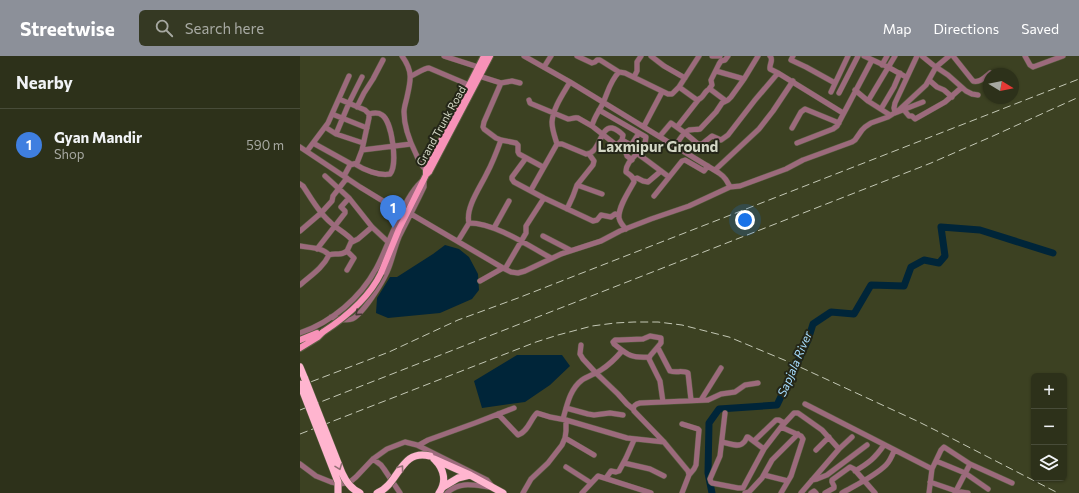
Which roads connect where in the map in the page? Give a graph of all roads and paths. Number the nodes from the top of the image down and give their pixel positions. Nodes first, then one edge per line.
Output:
1 (402, 56) edge
2 (444, 56) edge
3 (484, 56) edge
4 (490, 56) edge
5 (524, 56) edge
6 (551, 56) edge
7 (576, 56) edge
8 (651, 56) edge
9 (699, 56) edge
10 (712, 56) edge
11 (720, 56) edge
12 (728, 56) edge
13 (758, 56) edge
14 (770, 56) edge
15 (793, 56) edge
16 (848, 56) edge
17 (858, 56) edge
18 (864, 56) edge
19 (887, 56) edge
20 (895, 56) edge
21 (917, 56) edge
22 (922, 56) edge
23 (949, 56) edge
24 (953, 56) edge
25 (1025, 56) edge
26 (1063, 56) edge
27 (638, 57) edge
28 (383, 60) dead end
29 (872, 60) junction
30 (882, 65) junction
31 (478, 67) junction
32 (544, 67) junction
33 (888, 67) junction
34 (936, 67) junction
35 (716, 71) junction
36 (619, 72) junction
37 (778, 73) junction
38 (900, 73) junction
39 (349, 76) dead end
40 (411, 76) junction
41 (479, 76) junction
42 (362, 77) dead end
43 (634, 77) junction
44 (906, 77) junction
45 (685, 78) junction
46 (983, 78) edge
47 (744, 79) junction
48 (929, 80) junction
49 (793, 81) junction
50 (570, 82) junction
51 (501, 83) junction
52 (520, 83) dead end
53 (835, 83) junction
54 (469, 85) junction
55 (679, 87) junction
56 (961, 88) junction
57 (709, 89) junction
58 (855, 90) junction
59 (662, 92) junction
60 (830, 92) dead end
61 (838, 93) dead end
62 (978, 95) dead end
63 (952, 97) junction
64 (339, 99) junction
65 (699, 99) junction
66 (529, 100) dead end
67 (726, 101) junction
68 (868, 101) junction
69 (923, 102) dead end
70 (349, 103) junction
71 (357, 107) junction
72 (601, 107) junction
73 (881, 109) junction
74 (904, 110) junction
75 (554, 113) junction
76 (844, 113) junction
77 (332, 114) junction
78 (369, 114) junction
79 (893, 114) junction
80 (342, 119) junction
81 (838, 123) junction
82 (592, 126) junction
83 (644, 126) junction
84 (325, 127) junction
85 (677, 127) junction
86 (367, 128) junction
87 (792, 128) dead end
88 (639, 133) junction
89 (685, 133) junction
90 (336, 134) junction
91 (603, 134) junction
92 (660, 136) junction
93 (501, 140) junction
94 (622, 140) junction
95 (312, 143) junction
96 (363, 143) junction
97 (797, 143) dead end
98 (411, 144) junction
99 (557, 144) junction
100 (631, 145) junction
101 (675, 146) junction
102 (300, 147) edge
103 (394, 147) junction
104 (362, 150) junction
105 (307, 151) junction
106 (589, 154) junction
107 (638, 154) junction
108 (526, 158) junction
109 (632, 160) junction
110 (353, 164) junction
111 (708, 166) junction
112 (543, 167) junction
113 (715, 170) junction
114 (661, 171) junction
115 (426, 174) junction
116 (325, 176) dead end
117 (346, 177) junction
118 (669, 177) junction
119 (634, 179) junction
120 (300, 184) edge
121 (577, 186) junction
122 (338, 187) junction
123 (730, 187) junction
124 (531, 190) junction
125 (602, 194) dead end
126 (654, 196) dead end
127 (349, 198) junction
128 (544, 198) junction
129 (509, 201) dead end
130 (567, 209) junction
131 (401, 212) junction
132 (321, 213) junction
133 (411, 214) junction
134 (619, 215) junction
135 (469, 223) junction
136 (334, 226) junction
137 (372, 227) junction
138 (494, 228) junction
139 (626, 229) junction
140 (300, 231) edge
141 (543, 236) dead end
142 (458, 241) junction
143 (352, 242) junction
144 (388, 242) junction
145 (521, 242) junction
146 (300, 247) edge
147 (318, 249) junction
148 (570, 250) junction
149 (347, 251) junction
150 (329, 256) junction
151 (551, 258) junction
152 (504, 269) junction
153 (347, 270) dead end
154 (480, 281) dead end
155 (300, 285) edge
156 (331, 318) junction
157 (323, 332) junction
158 (300, 333) edge
159 (300, 340) edge
160 (581, 346) dead end
161 (300, 348) edge
162 (658, 348) junction
163 (622, 351) junction
164 (649, 357) junction
165 (300, 367) edge
166 (721, 368) dead end
167 (596, 373) junction
168 (758, 383) dead end
169 (300, 384) edge
170 (691, 400) junction
171 (700, 400) junction
172 (663, 402) junction
173 (805, 404) dead end
174 (514, 408) dead end
175 (566, 408) junction
176 (634, 409) junction
177 (725, 413) dead end
178 (498, 414) junction
179 (623, 415) dead end
180 (564, 419) junction
181 (682, 424) dead end
182 (783, 425) junction
183 (798, 434) junction
184 (829, 437) junction
185 (852, 437) dead end
186 (565, 438) junction
187 (634, 440) junction
188 (754, 441) junction
189 (664, 442) junction
190 (722, 442) junction
191 (419, 445) junction
192 (867, 445) dead end
193 (884, 445) junction
194 (764, 449) junction
195 (839, 449) junction
196 (816, 450) dead end
197 (894, 451) junction
198 (594, 455) dead end
199 (432, 457) junction
200 (373, 460) junction
201 (936, 462) junction
202 (624, 463) junction
203 (300, 464) edge
204 (970, 464) junction
205 (566, 467) dead end
206 (932, 469) junction
207 (855, 471) junction
208 (965, 473) junction
209 (470, 475) junction
210 (689, 475) junction
211 (764, 475) junction
212 (664, 476) dead end
213 (606, 478) junction
214 (812, 480) junction
215 (864, 480) junction
216 (788, 481) junction
217 (930, 482) junction
218 (591, 483) junction
219 (1012, 484) dead end
220 (493, 488) junction
221 (988, 489) dead end
222 (443, 491) edge
223 (585, 492) edge
224 (804, 492) edge
225 (956, 492) edge
226 (338, 493) edge
227 (360, 493) edge
228 (377, 493) edge
229 (400, 493) edge
230 (503, 493) edge
231 (523, 493) edge
232 (651, 493) edge
233 (682, 493) edge
234 (745, 493) edge
235 (780, 493) edge
236 (811, 493) edge
237 (816, 493) edge
238 (825, 493) edge
239 (842, 493) edge
240 (875, 493) edge
241 (930, 493) edge
242 (968, 493) edge

1 - 40 street
2 - 31 street
3 - 31 main road, Grand Trunk Road
4 - 41 main road, Grand Trunk Road
5 - 32 street
6 - 32 street
7 - 36 street
8 - 45 street
9 - 45 street
10 - 11 street
12 - 35 street
13 - 47 street
14 - 37 street
15 - 53 street
16 - 53 street
17 - 61 street
18 - 29 street
19 - 30 street
20 - 33 street
21 - 44 street
22 - 34 street
23 - 34 street
24 - 46 street
25 - 26 street
27 - 43 street
28 - 71 street
29 - 30 street
29 - 58 street
30 - 33 street
31 - 54 main road, Grand Trunk Road
32 - 50 street
33 - 38 street
33 - 68 street
34 - 48 street
34 - 56 street
35 - 47 street
35 - 57 street
36 - 43 street
36 - 72 street
37 - 49 street
37 - 89 street
38 - 44 street
38 - 73 street
39 - 64 street
40 - 54 street
40 - 98 street
41 - 51 street
41 - 115 main road, Grand Trunk Road
42 - 70 street
43 - 59 street
44 - 79 street
45 - 55 street
47 - 67 street
48 - 63 street
48 - 79 street
49 - 76 street
49 - 113 street
50 - 72 street
50 - 75 street
51 - 52 street
51 - 93 street
53 - 60 street
54 - 115 main road, Grand Trunk Road
55 - 59 street
55 - 65 street
56 - 62 street
56 - 63 street
57 - 65 street
57 - 67 street
58 - 68 street
58 - 76 street
59 - 83 street
63 - 74 street
64 - 70 street
64 - 77 street
65 - 85 street
66 - 75 street
67 - 89 street
68 - 73 street
69 - 74 street
70 - 71 street
70 - 80 street
71 - 78 street
72 - 82 street
72 - 83 street
72 - 88 street
73 - 79 street
74 - 79 street
75 - 82 street
75 - 99 street
76 - 81 street
77 - 80 street
77 - 84 street
78 - 86 street
78 - 103 street
79 - 123 street
80 - 86 street
80 - 90 street
81 - 87 street
81 - 97 street
82 - 91 street
83 - 92 street
84 - 90 street
84 - 95 street
85 - 89 street
85 - 92 street
86 - 96 street
88 - 100 street
88 - 107 street
89 - 101 street
90 - 96 street
91 - 94 street
91 - 94 street
91 - 106 street
92 - 101 street
93 - 108 street
93 - 135 street
94 - 100 street
95 - 105 street
95 - 110 street
96 - 104 street
98 - 103 street
98 - 115 street
99 - 106 street
99 - 112 street
100 - 109 street
101 - 111 street
102 - 105 street
103 - 104 street
103 - 110 street
104 - 110 street
105 - 117 street
106 - 121 street
107 - 109 street
107 - 114 street
108 - 112 street
108 - 124 street
109 - 119 street
110 - 117 street
111 - 113 street
111 - 118 street
112 - 124 street
113 - 123 street
114 - 118 street
114 - 119 street
115 - 131 street
115 - 133 street
115 - 157 main road, bridge
116 - 122 street
117 - 122 street
117 - 131 street
118 - 126 street
119 - 134 street
120 - 132 street
121 - 125 street
121 - 130 street
122 - 127 street
122 - 132 street
123 - 139 street
124 - 128 street
127 - 136 street
127 - 137 street
128 - 130 street
128 - 145 street
129 - 138 street
130 - 134 street
131 - 144 street
132 - 136 street
132 - 140 street
133 - 142 street
133 -> 156 street
134 - 139 street
135 - 138 street
135 - 142 street
136 - 143 street
136 - 147 street
137 - 143 street
137 - 144 street
138 - 145 street
139 - 148 street
141 - 148 street
142 - 152 street
143 - 149 street
144 - 156 street
145 - 151 street
145 - 152 street
146 - 147 street
147 - 150 street
148 - 151 street
149 - 150 street
149 - 153 street
150 - 155 street
151 - 152 street
152 - 154 street
156 - 158 street
157 - 159 main road
157 - 161 main road
160 - 167 street
162 - 163 street
162 - 164 street
162 - 170 street
163 - 164 street
163 - 167 street
164 - 172 street
165 -> 227 highway, bridge
166 - 171 street
167 - 175 street
167 - 176 street
168 - 171 street
169 - 226 highway, bridge
170 - 171 street
170 - 172 street
172 - 176 street
173 - 193 street
174 - 178 street
175 - 179 street
175 - 180 street
176 - 189 street
177 - 190 street
178 - 180 street
178 - 191 street
180 - 186 street
180 - 187 street
181 - 210 street
182 - 183 street
182 - 184 street
182 - 188 street
182 - 194 street
183 - 211 street
183 - 216 street
184 - 195 street
184 - 196 street
185 - 195 street
186 - 198 street
186 - 231 street
187 - 189 street
187 - 202 street
188 - 190 street
188 - 194 street
189 - 210 street
190 - 194 street
191 - 200 street
191 - 220 street
192 - 214 street
193 - 197 street
193 - 207 street
195 - 214 street
197 - 206 street
197 - 215 street
199 - 209 highway
199 - 222 highway
228 -> 199 highway, bridge
200 - 203 street
200 - 229 street
201 - 204 street
201 - 206 street
201 - 208 street
202 - 212 street
202 - 213 street
204 - 208 street
204 - 219 street
205 - 218 street
206 - 217 street
207 - 215 street
207 - 238 street
208 - 221 street
208 - 225 street
209 - 220 highway
209 - 222 highway
210 - 233 street
211 - 216 street
211 - 234 street
213 - 218 street
213 - 232 street
214 - 224 street
215 - 239 street
215 - 240 street
216 - 235 street
217 - 225 street
217 - 241 street
218 - 223 street
220 - 222 street
220 - 230 highway
225 - 242 street
236 - 237 street

